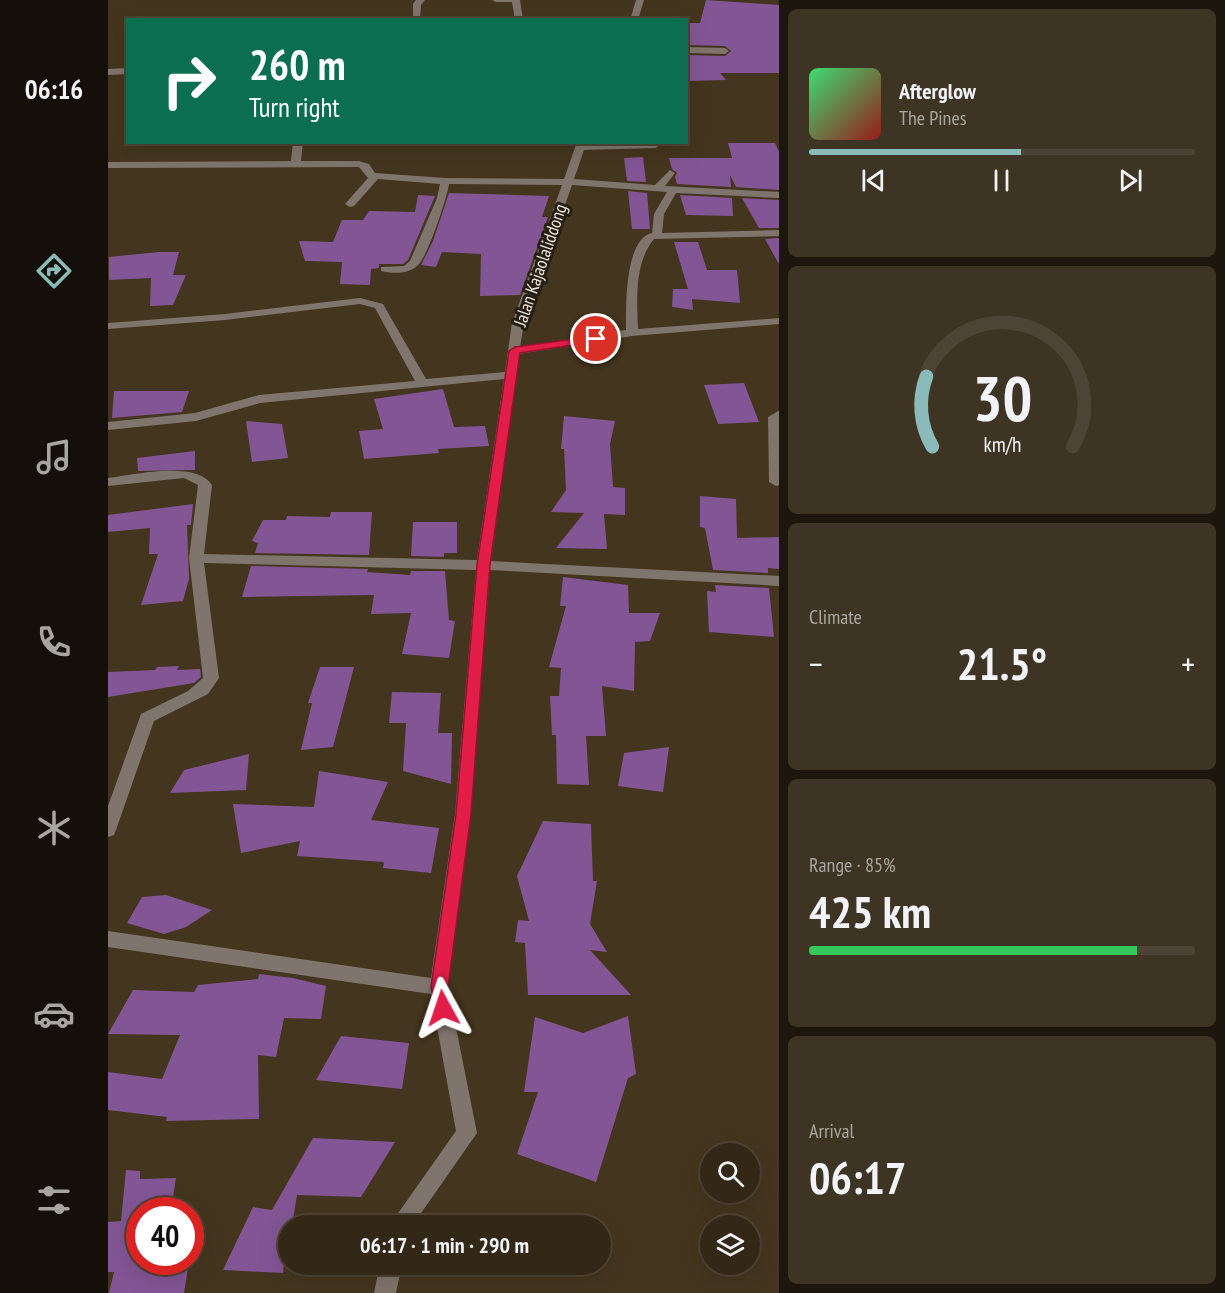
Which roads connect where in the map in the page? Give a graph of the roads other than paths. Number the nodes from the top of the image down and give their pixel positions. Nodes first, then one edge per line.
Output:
1 (421, 0) edge
2 (496, 0) edge
3 (516, 0) edge
4 (640, 0) edge
5 (417, 18) dead end
6 (519, 18) edge
7 (635, 18) edge
8 (688, 50) edge
9 (725, 51) dead end
10 (126, 71) edge
11 (108, 72) edge
12 (298, 144) edge
13 (581, 145) edge
14 (653, 146) dead end
15 (296, 163) junction
16 (108, 165) edge
17 (670, 173) dead end
18 (375, 176) junction
19 (445, 181) junction
20 (568, 182) junction
21 (658, 188) junction
22 (673, 190) junction
23 (779, 195) edge
24 (350, 204) dead end
25 (779, 233) edge
26 (657, 235) junction
27 (385, 269) dead end
28 (779, 321) edge
29 (108, 326) edge
30 (632, 333) junction
31 (515, 351) junction
32 (512, 375) junction
33 (421, 381) junction
34 (779, 414) edge
35 (108, 426) edge
36 (108, 482) edge
37 (776, 482) dead end
38 (196, 558) junction
39 (483, 565) junction
40 (779, 581) edge
41 (108, 830) edge
42 (108, 939) edge
43 (439, 987) junction
44 (407, 1215) edge
45 (389, 1275) edge
46 (385, 1293) edge

1 - 5 street
2 - 3 street
3 - 6 street
4 - 7 street
8 - 9 street
10 - 11 street
12 - 15 street
13 - 14 street
13 - 20 street, Jalan Kajaolaliddong
15 - 16 street
15 - 18 street
17 - 21 street
18 - 19 street
18 - 24 street
19 - 20 street
19 - 27 street
20 - 21 street
20 - 31 street, Jalan Kajaolaliddong
21 - 22 street
22 - 23 street
22 - 26 street
25 - 26 street
26 - 30 street
28 - 30 street
29 - 33 street
30 - 31 street
31 - 32 street, Jalan Kajaolaliddong
32 - 33 street
32 - 39 street, Jalan Kajaolaliddong
33 - 35 street
34 - 37 street
36 - 38 street
38 - 39 street
38 - 41 street
39 - 40 street
39 - 43 street, Jalan Kajaolaliddong
42 - 43 street
43 - 44 street, Jalan Kajaolaliddong
45 - 46 street

